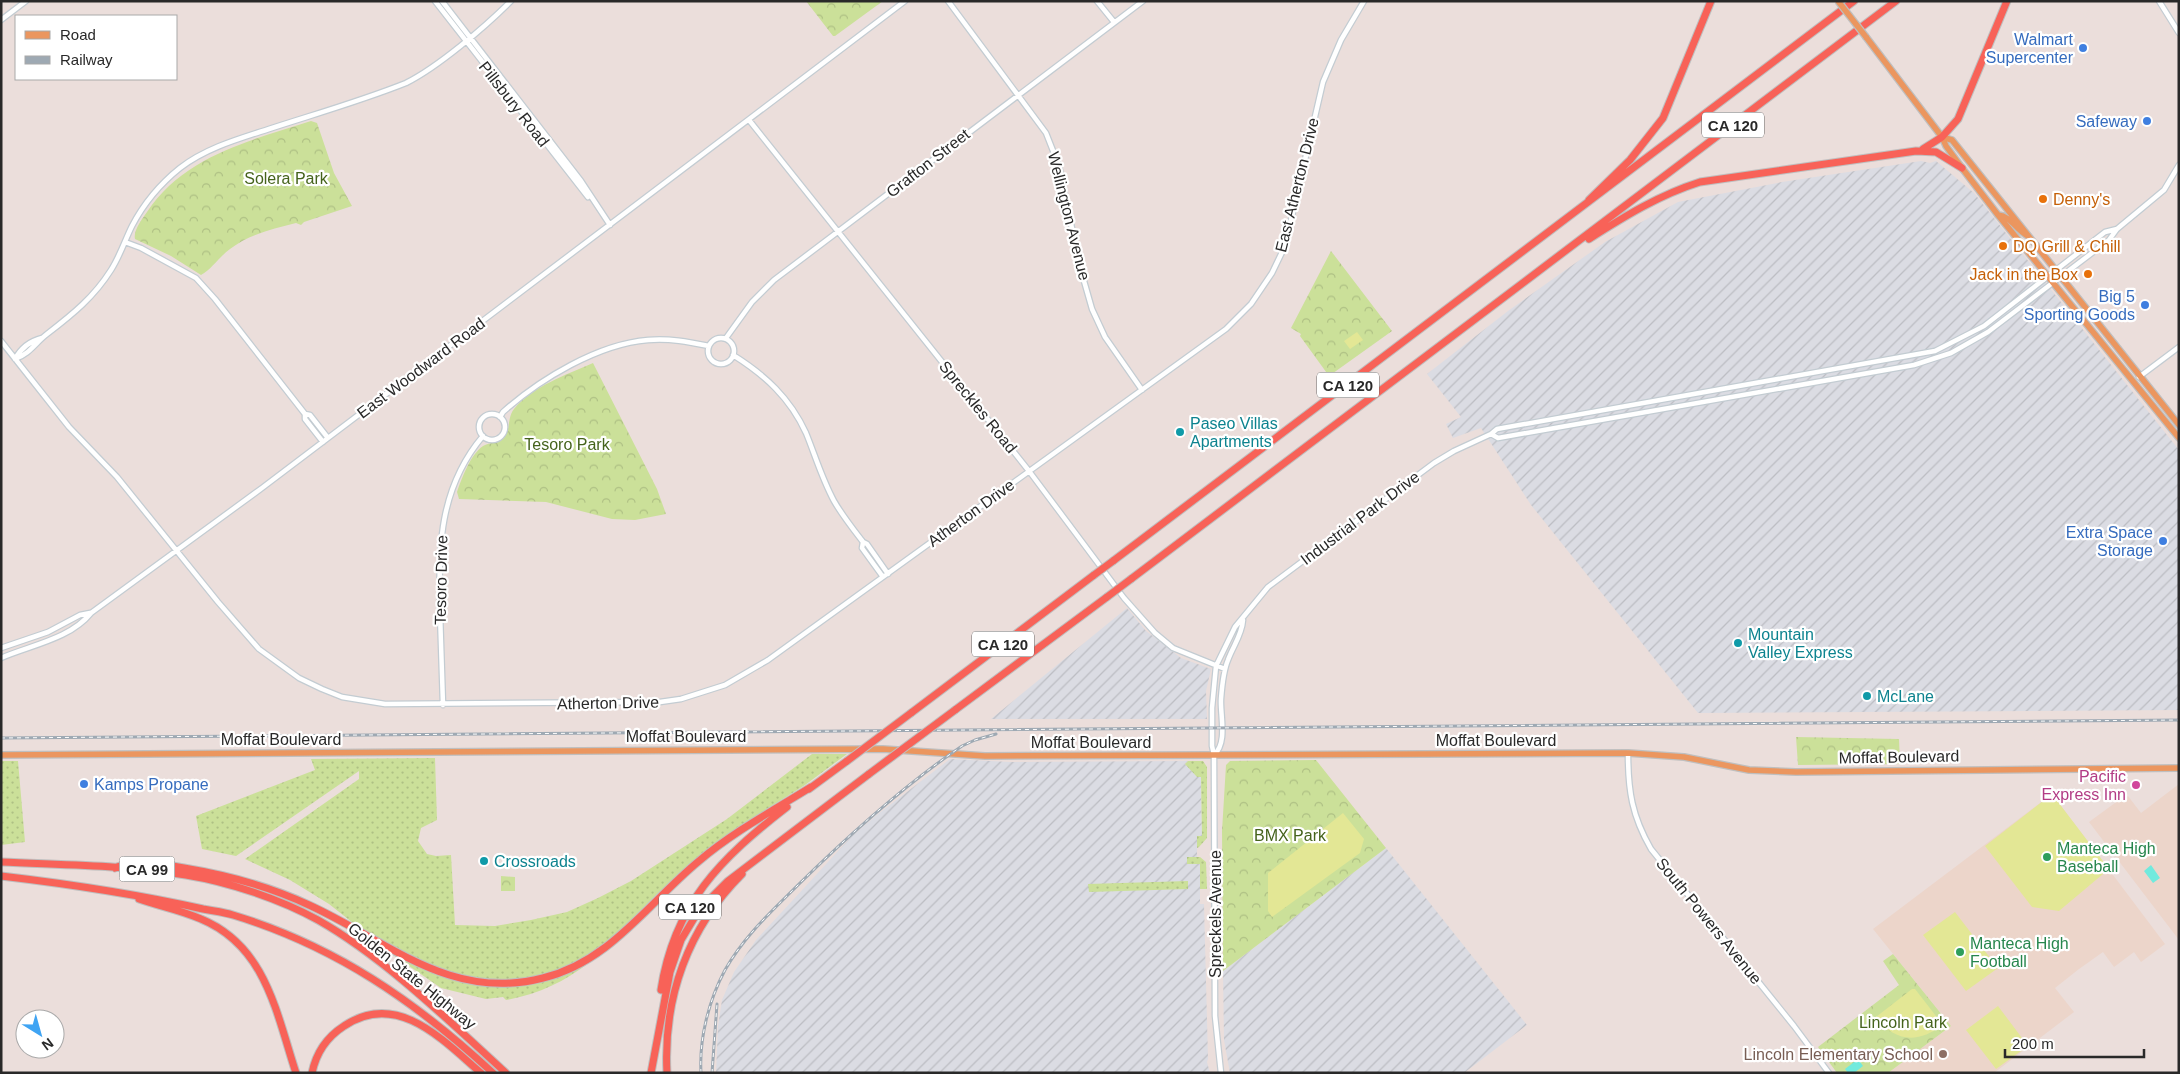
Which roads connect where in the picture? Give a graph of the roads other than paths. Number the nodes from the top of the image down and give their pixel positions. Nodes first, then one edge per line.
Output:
1 (26, 1) edge
2 (435, 1) edge
3 (442, 1) edge
4 (511, 1) edge
5 (905, 1) edge
6 (948, 1) edge
7 (1097, 1) edge
8 (1143, 1) edge
9 (1364, 1) edge
10 (1711, 1) edge
11 (1838, 1) edge
12 (1854, 1) edge
13 (1896, 1) edge
14 (2007, 1) edge
15 (2159, 1) edge
16 (1, 20) edge
17 (1114, 22) junction
18 (2179, 33) edge
19 (468, 38) junction
20 (1018, 95) junction
21 (749, 120) junction
22 (1942, 137) junction
23 (1916, 151) junction
24 (2179, 165) edge
25 (1962, 168) junction
26 (1983, 179) junction
27 (1975, 186) junction
28 (1583, 208) junction
29 (1998, 215) junction
30 (610, 226) junction
31 (2117, 229) junction
32 (838, 232) junction
33 (2030, 236) junction
34 (125, 242) junction
35 (1570, 248) junction
36 (2056, 270) junction
37 (2048, 276) junction
38 (2061, 277) junction
39 (2053, 283) junction
40 (726, 338) junction
41 (1, 340) edge
42 (709, 346) junction
43 (2179, 347) edge
44 (733, 356) junction
45 (15, 359) junction
46 (2116, 360) junction
47 (1836, 369) junction
48 (1796, 376) junction
49 (2139, 377) junction
50 (1837, 378) junction
51 (1797, 385) junction
52 (1142, 390) junction
53 (305, 414) junction
54 (500, 417) junction
55 (2179, 425) edge
56 (1491, 434) junction
57 (483, 436) junction
58 (328, 438) junction
59 (2179, 438) edge
60 (323, 442) junction
61 (1029, 471) junction
62 (862, 542) junction
63 (178, 550) junction
64 (888, 574) junction
65 (883, 578) junction
66 (91, 613) junction
67 (1243, 620) junction
68 (1, 648) edge
69 (1, 658) edge
70 (1216, 666) junction
71 (1225, 669) junction
72 (442, 705) junction
73 (1628, 753) junction
74 (1, 755) edge
75 (1214, 755) junction
76 (2179, 768) edge
77 (812, 787) junction
78 (758, 859) junction
79 (1, 862) edge
80 (115, 868) junction
81 (1, 876) edge
82 (120, 892) junction
83 (296, 1073) edge
84 (312, 1073) edge
85 (481, 1073) edge
86 (493, 1073) edge
87 (506, 1073) edge
88 (646, 1073) edge
89 (651, 1073) edge
90 (667, 1073) edge
91 (1221, 1073) edge
92 (1829, 1073) edge

1 - 16 street
2 - 19 street, Pillsbury Road
3 - 19 street, Pillsbury Road
4 - 19 street
5 - 21 street, East Woodward Road
6 - 20 street, Wellington Avenue
7 - 17 street
8 - 17 street, Grafton Street
9 - 52 street, East Atherton Drive
10 - 28 highway
11 - 22 main road, bridge
12 - 28 highway, CA 120
13 - 35 highway, CA 120
14 - 22 highway
15 - 18 street
17 - 20 street, Grafton Street
19 - 30 street, Pillsbury Road
19 - 34 street
20 - 32 street, Grafton Street
20 - 52 street, Wellington Avenue
21 - 30 street, East Woodward Road
21 - 32 street, Spreckles Road
22 - 23 highway
22 - 25 main road
22 - 26 main road
23 - 25 highway
23 - 35 highway
24 - 31 street
25 - 27 main road
26 - 27 main road
26 - 33 main road
27 - 29 main road
28 - 77 highway, CA 120, bridge
29 - 33 main road
29 - 37 main road
30 - 58 street, East Woodward Road
31 - 36 street, Industrial Park Drive
31 - 38 street, Industrial Park Drive
32 - 40 street, Grafton Street
32 - 61 street, Spreckles Road
33 - 36 main road
34 - 45 street
34 - 53 street
35 - 78 highway, CA 120, bridge
36 - 37 street, Industrial Park Drive
36 - 38 main road
37 - 39 main road
37 - 47 street, Industrial Park Drive
38 - 39 street, Industrial Park Drive
38 - 49 main road
39 - 46 main road
39 - 50 street, Industrial Park Drive
40 - 42 street
40 - 44 street
41 - 45 street, Atherton Drive
42 - 44 street
42 - 54 street
43 - 49 street
44 - 62 street
45 - 63 street, Atherton Drive
46 - 49 main road
46 - 59 main road
47 - 48 street, Industrial Park Drive
47 - 50 street
48 - 51 street
48 - 56 street, Industrial Park Drive
49 - 55 main road
50 - 51 street, Industrial Park Drive
51 - 56 street, Industrial Park Drive
52 - 61 street, East Atherton Drive
53 - 58 street
53 - 60 street
54 - 57 street
54 - 57 street
56 - 67 street, Industrial Park Drive
57 - 72 street, Tesoro Drive
58 - 60 street, East Woodward Road
60 - 63 street, East Woodward Road
61 - 64 street, Atherton Drive
61 - 70 street, Spreckles Road
62 - 64 street
62 - 65 street
63 - 66 street, East Woodward Road
63 - 72 street, Atherton Drive
64 - 65 street, Atherton Drive
65 - 72 street, Atherton Drive
66 - 68 street, East Woodward Road
66 - 69 street, East Woodward Road
67 - 70 street, Industrial Park Drive
67 - 71 street, Industrial Park Drive
70 - 71 street, Spreckles Road
70 - 75 street, Industrial Park Drive
71 - 75 street, Industrial Park Drive
73 - 75 main road, Moffat Boulevard
73 - 76 main road, Moffat Boulevard
73 - 92 street, South Powers Avenue
74 - 75 main road, Moffat Boulevard
75 - 91 street, Spreckels Avenue
77 - 80 highway
77 - 88 highway, CA 120
78 - 89 highway
78 - 90 highway, CA 120
79 - 80 highway, Golden State Highway / CA 99
80 - 87 highway, Golden State Highway / CA 99
81 - 82 highway, Golden State Highway / CA 99
82 - 83 highway
82 - 86 highway, Golden State Highway / CA 99
84 - 85 highway

